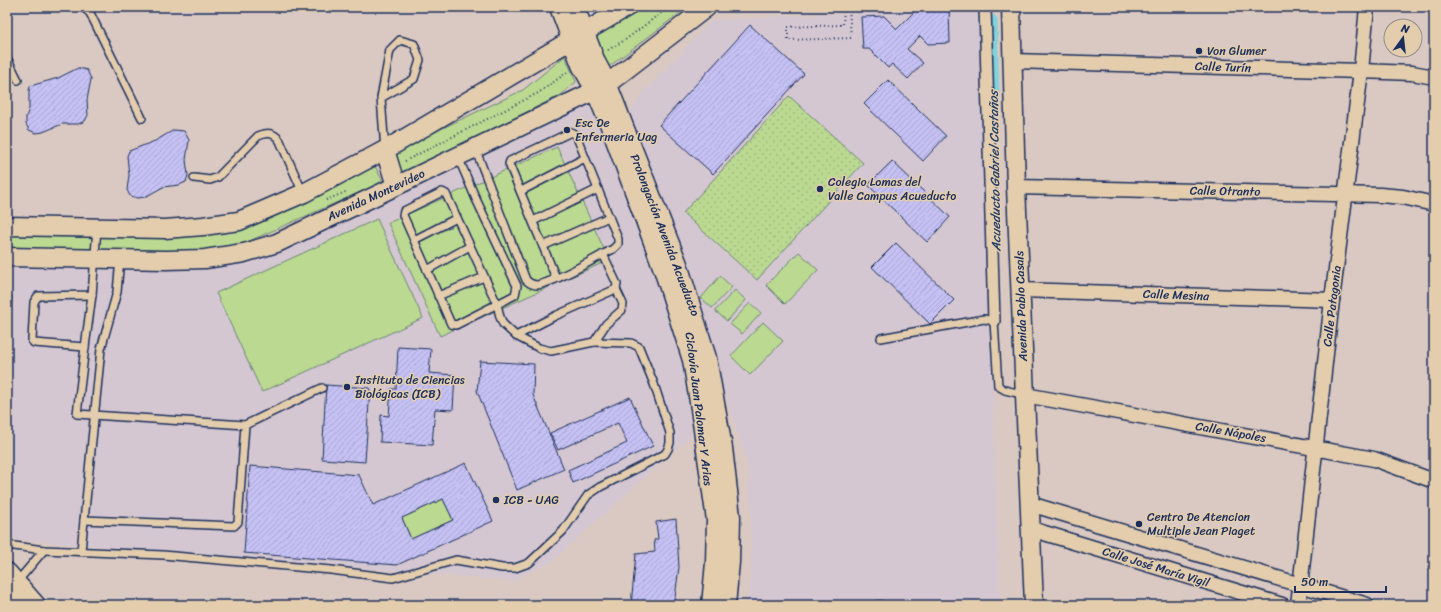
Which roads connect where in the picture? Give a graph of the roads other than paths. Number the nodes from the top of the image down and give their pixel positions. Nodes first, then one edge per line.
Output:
1 (83, 7) edge
2 (559, 7) edge
3 (575, 7) edge
4 (628, 7) edge
5 (707, 7) edge
6 (985, 7) edge
7 (1011, 7) edge
8 (1366, 7) edge
9 (578, 36) junction
10 (7, 58) edge
11 (1012, 61) junction
12 (1361, 71) junction
13 (1434, 77) edge
14 (18, 80) dead end
15 (601, 86) junction
16 (381, 98) junction
17 (142, 118) dead end
18 (475, 148) junction
19 (385, 150) junction
20 (458, 156) junction
21 (585, 158) junction
22 (194, 178) dead end
23 (396, 186) junction
24 (1016, 187) junction
25 (598, 189) junction
26 (521, 191) junction
27 (304, 193) junction
28 (1345, 194) junction
29 (1434, 204) edge
30 (609, 217) junction
31 (457, 218) junction
32 (533, 221) junction
33 (7, 226) edge
34 (59, 227) junction
35 (97, 228) junction
36 (414, 240) junction
37 (470, 246) junction
38 (542, 246) junction
39 (603, 254) junction
40 (7, 257) edge
41 (58, 258) junction
42 (96, 258) junction
43 (120, 258) junction
44 (427, 270) junction
45 (484, 277) junction
46 (556, 278) junction
47 (526, 280) junction
48 (517, 286) junction
49 (616, 289) junction
50 (1021, 290) junction
51 (92, 294) junction
52 (438, 296) junction
53 (1332, 300) junction
54 (497, 304) junction
55 (994, 321) junction
56 (516, 336) junction
57 (881, 338) dead end
58 (594, 342) junction
59 (85, 347) junction
60 (699, 359) junction
61 (322, 388) dead end
62 (1025, 395) junction
63 (95, 416) junction
64 (245, 425) junction
65 (1316, 447) junction
66 (1434, 478) edge
67 (1030, 504) junction
68 (84, 520) junction
69 (1031, 529) junction
70 (7, 545) edge
71 (44, 550) junction
72 (81, 551) junction
73 (15, 582) edge
74 (1300, 586) junction
75 (7, 604) edge
76 (36, 605) edge
77 (711, 605) edge
78 (726, 605) edge
79 (877, 605) edge
80 (880, 605) edge
81 (1034, 605) edge
82 (1282, 605) edge
83 (1298, 605) edge
84 (1367, 605) edge

1 - 17 lane
2 - 9 street
3 - 9 street
4 - 9 street
5 - 15 street, Avenida Montevideo
6 - 55 street
7 - 11 street, Avenida Pablo Casals
8 - 12 street, Calle Patagonia
9 - 15 street, Prolongación Avenida Acueducto
9 - 19 street
10 - 14 lane
11 - 12 street, Calle Turín
11 - 24 street, Avenida Pablo Casals
12 - 13 street, Calle Turín
12 - 28 street, Calle Patagonia
15 - 18 street, Avenida Montevideo
15 - 60 street, Prolongación Avenida Acueducto
16 - 16 lane
16 - 19 lane
18 - 20 street, Avenida Montevideo
18 - 47 lane
19 - 23 street
19 - 27 street
20 - 23 street, Avenida Montevideo
20 - 48 lane
21 - 25 lane
21 - 26 lane
21 - 26 lane
22 - 27 lane
23 - 43 street, Avenida Montevideo
24 - 28 street, Calle Otranto
24 - 50 street, Avenida Pablo Casals
25 - 30 lane
25 - 32 lane
26 - 32 lane
27 - 35 street
28 - 29 street, Calle Otranto
28 - 53 street, Calle Patagonia
30 - 38 lane
30 - 39 lane
31 - 36 lane
31 - 36 lane
31 - 37 lane
32 - 38 lane
33 - 34 street
34 - 35 street
34 - 41 street
35 - 42 lane
36 - 44 lane
37 - 44 lane
37 - 45 lane
38 - 46 lane
39 - 46 lane
39 - 49 lane
40 - 41 street, Avenida Montevideo
41 - 42 street, Avenida Montevideo
42 - 43 street, Avenida Montevideo
42 - 51 lane
43 - 63 lane
44 - 52 lane
45 - 52 lane
45 - 54 lane
46 - 47 lane
47 - 48 lane
48 - 54 lane
49 - 56 lane
49 - 58 lane
50 - 53 street, Calle Mesina
50 - 62 street, Avenida Pablo Casals
51 - 59 lane
51 - 59 lane
52 - 54 lane
53 - 65 street, Calle Patagonia
54 - 56 lane
55 - 57 lane
55 - 62 lane
56 - 58 lane
58 - 72 lane
59 - 63 lane
60 - 77 street, Prolongación Avenida Acueducto
60 - 78 street, Prolongación Avenida Acueducto
61 - 64 lane
62 - 65 street, Calle Nápoles
62 - 67 street, Avenida Pablo Casals
63 - 64 lane
63 - 68 lane
64 - 68 lane
65 - 66 street, Calle Nápoles
65 - 74 street, Calle Patagonia
67 - 69 street, Avenida Pablo Casals
67 - 74 street, Calle José María Vigil
68 - 72 lane
69 - 81 street, Avenida Pablo Casals
69 - 82 street, Calle José María Vigil
70 - 71 lane
71 - 72 lane
71 - 73 lane
73 - 75 street
73 - 76 street
74 - 83 street, Calle Patagonia
74 - 84 street, Calle José María Vigil
79 - 80 lane

